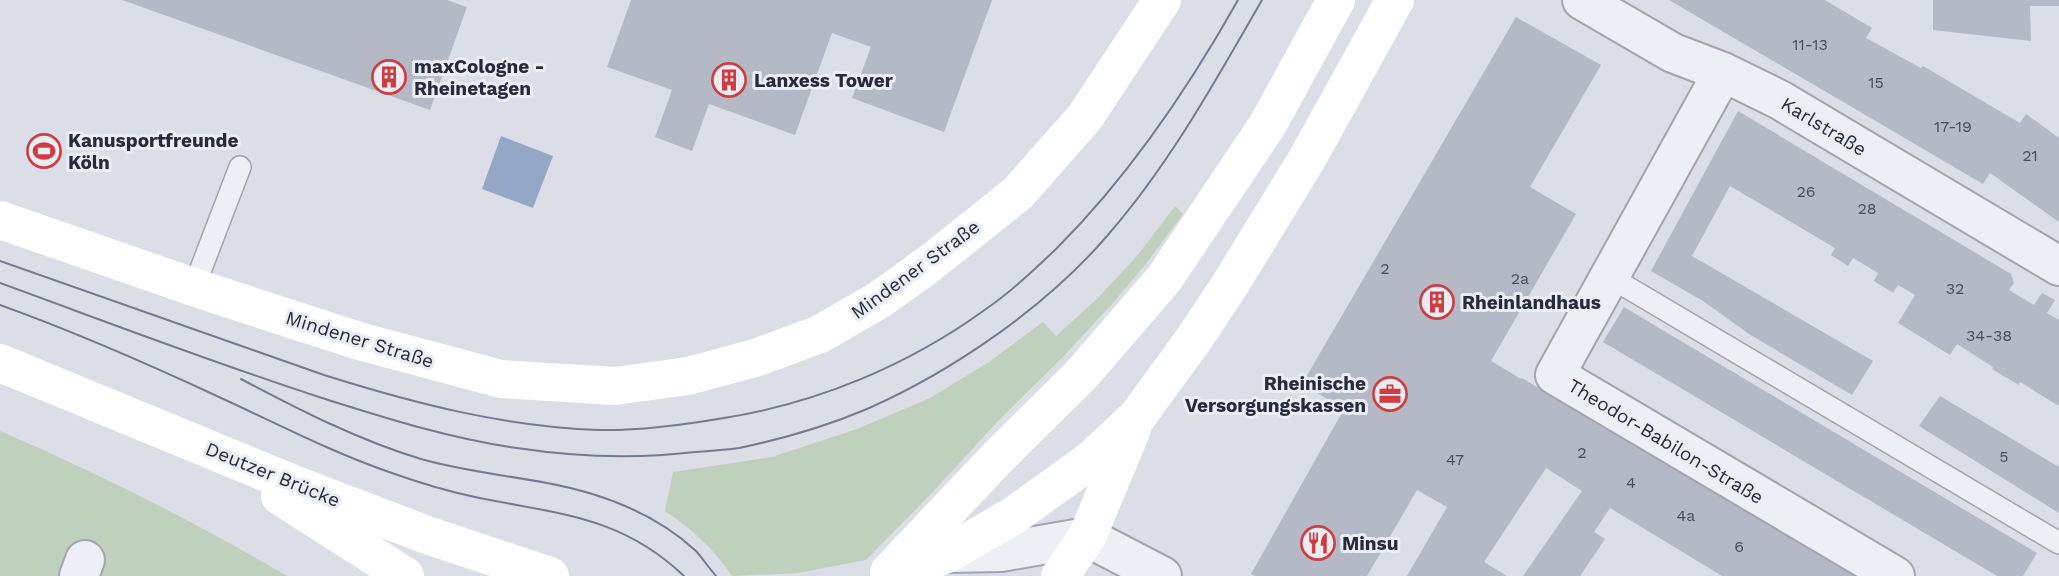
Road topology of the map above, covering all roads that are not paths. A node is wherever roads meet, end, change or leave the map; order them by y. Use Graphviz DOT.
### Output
graph roads {
  1 [pos="1162,0"];
  2 [pos="1336,0"];
  3 [pos="1395,0"];
  4 [pos="1582,0"];
  5 [pos="1723,72"];
  6 [pos="240,167"];
  7 [pos="0,220"];
  8 [pos="2059,266"];
  9 [pos="1610,277"];
  10 [pos="201,289"];
  11 [pos="0,363"];
  12 [pos="1137,417"];
  13 [pos="199,444"];
  14 [pos="1087,537"];
  15 [pos="2059,543"];
  16 [pos="949,553"];
  17 [pos="405,576"];
  18 [pos="550,576"];
  19 [pos="886,576"];
  20 [pos="891,576"];
  21 [pos="1060,576"];
  22 [pos="1162,576"];
  23 [pos="1895,576"];
  1 -- 10 [label="main road, Mindener Straße"];
  2 -- 19 [label="main road"];
  3 -- 12 [label="main road"];
  4 -- 5 [label="street, Karlstraße"];
  5 -- 8 [label="street, Karlstraße"];
  5 -- 9 [label="street, Theodor-Babilon-Straße"];
  6 -- 10 [label="lane"];
  7 -- 10 [label="main road"];
  9 -- 15 [label="lane"];
  9 -- 23 [label="street, Theodor-Babilon-Straße"];
  11 -- 13 [label="main road, Deutzer Brücke"];
  12 -- 14 [label="main road"];
  12 -- 16 [label="main road"];
  13 -- 17 [label="main road"];
  13 -- 18 [label="main road, Deutzer Brücke"];
  14 -- 16 [label="street"];
  14 -- 21 [label="main road"];
  14 -- 22 [label="street"];
  16 -- 20 [label="main road"];
}
